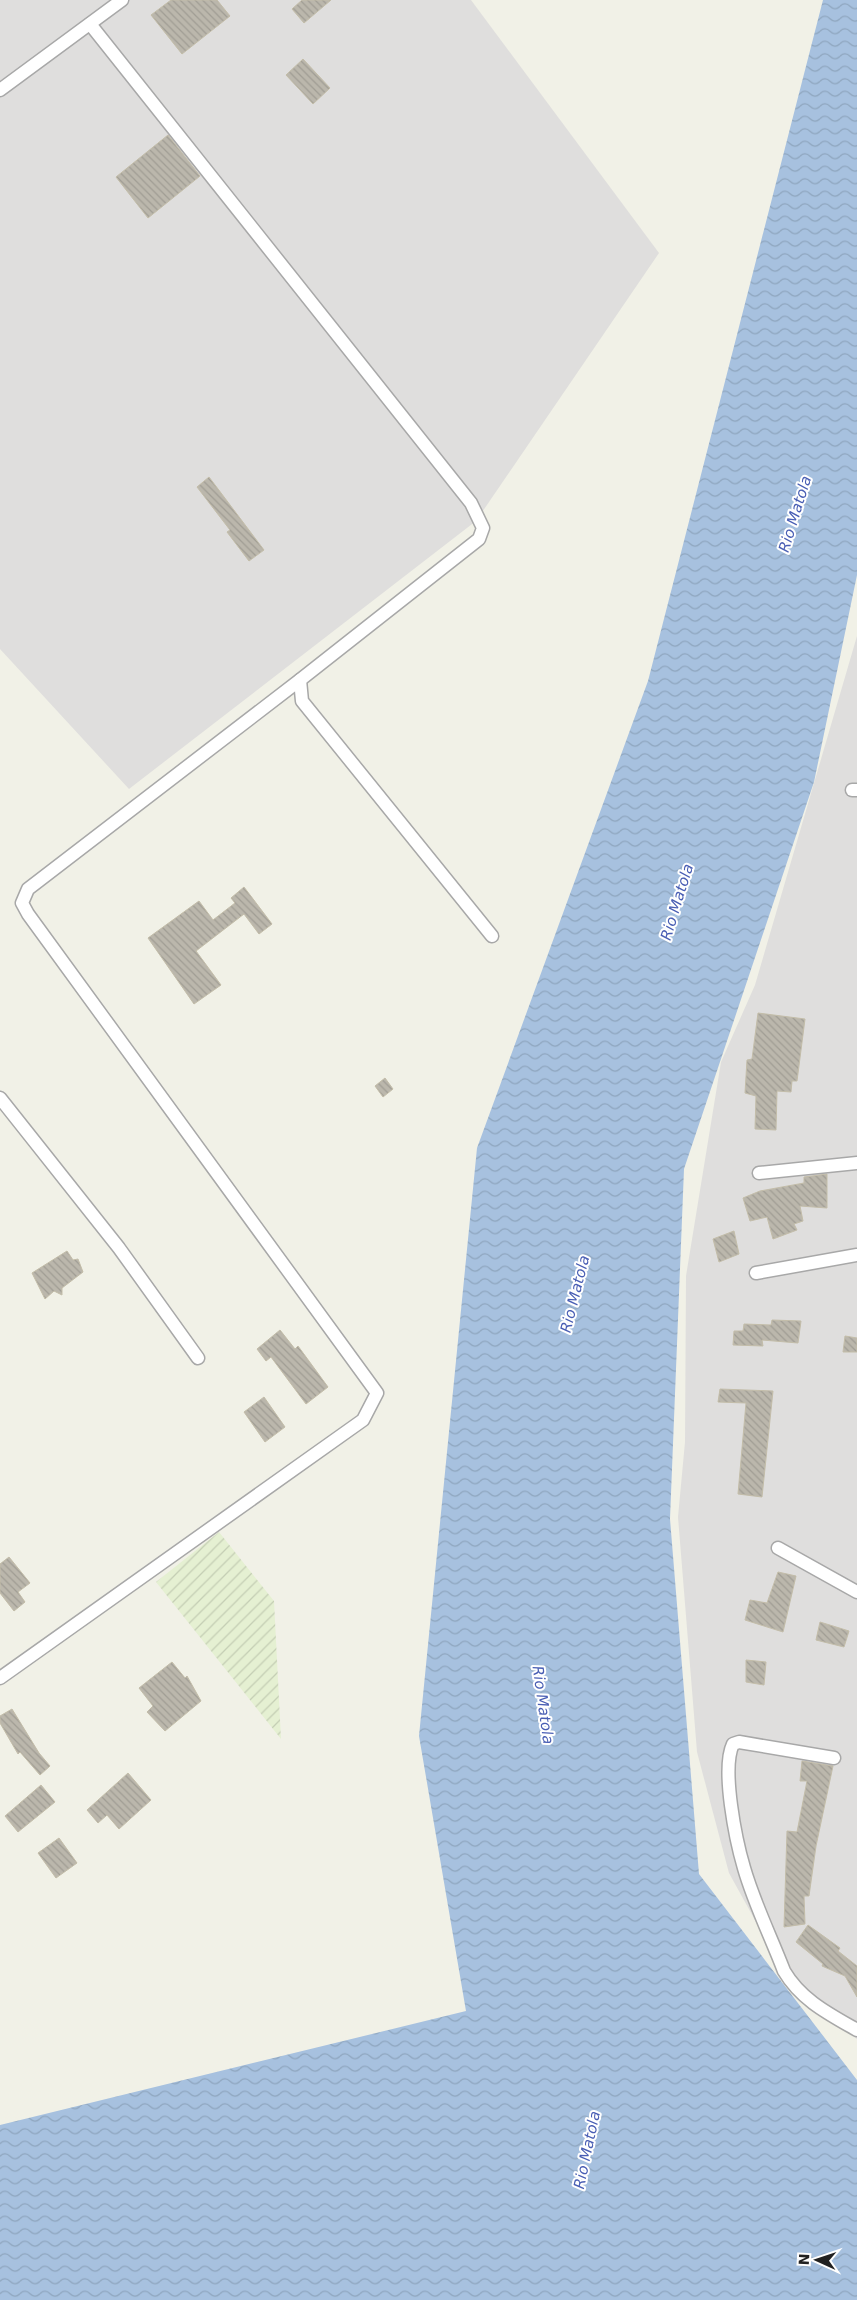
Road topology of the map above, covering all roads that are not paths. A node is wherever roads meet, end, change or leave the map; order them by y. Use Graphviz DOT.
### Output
graph roads {
  1 [pos="122,0"];
  2 [pos="90,24"];
  3 [pos="0,90"];
  4 [pos="300,680"];
  5 [pos="492,936"];
  6 [pos="0,1098"];
  7 [pos="857,1163"];
  8 [pos="759,1173"];
  9 [pos="857,1255"];
  10 [pos="756,1273"];
  11 [pos="198,1358"];
  12 [pos="778,1548"];
  13 [pos="857,1592"];
  14 [pos="0,1678"];
  15 [pos="834,1758"];
  16 [pos="857,2030"];
  1 -- 2 [label="street"];
  2 -- 3 [label="street"];
  2 -- 4 [label="street"];
  4 -- 5 [label="street"];
  4 -- 14 [label="street"];
  6 -- 11 [label="street"];
  7 -- 8 [label="street"];
  9 -- 10 [label="street"];
  12 -- 13 [label="street"];
  15 -- 16 [label="street"];
}
